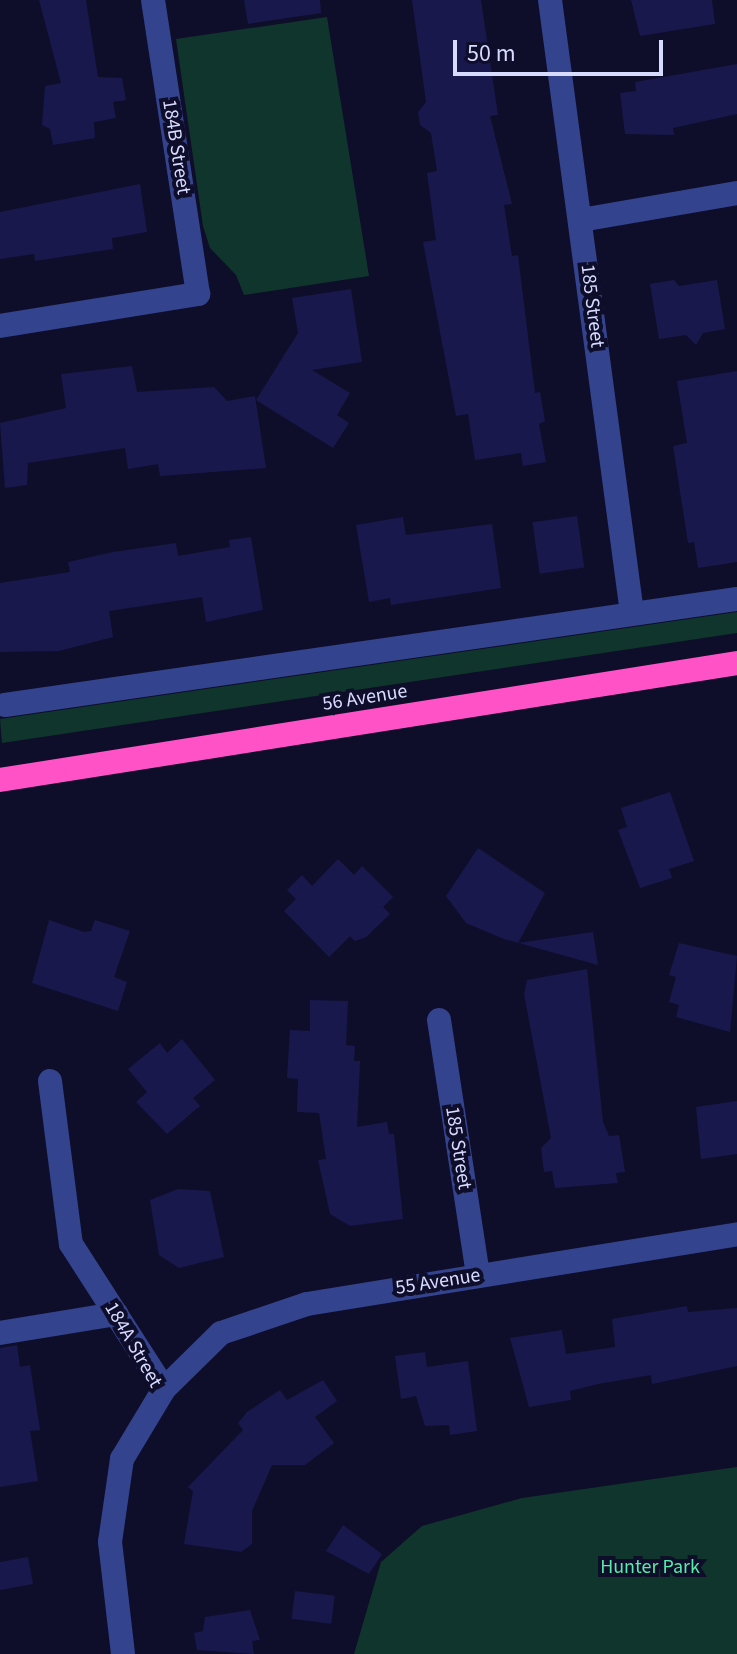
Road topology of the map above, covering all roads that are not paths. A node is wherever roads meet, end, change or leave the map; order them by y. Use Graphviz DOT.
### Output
graph roads {
  1 [pos="153,0"];
  2 [pos="550,0"];
  3 [pos="737,193"];
  4 [pos="581,220"];
  5 [pos="0,326"];
  6 [pos="737,599"];
  7 [pos="632,613"];
  8 [pos="737,663"];
  9 [pos="5,705"];
  10 [pos="0,780"];
  11 [pos="439,1020"];
  12 [pos="50,1081"];
  13 [pos="737,1234"];
  14 [pos="478,1276"];
  15 [pos="116,1314"];
  16 [pos="0,1333"];
  17 [pos="164,1389"];
  18 [pos="123,1654"];
  1 -- 5 [label="street, 184B Street"];
  2 -- 4 [label="street, 185 Street"];
  3 -- 4 [label="street"];
  4 -- 7 [label="street, 185 Street"];
  6 -- 7 [label="street, 56 Avenue"];
  7 -- 9 [label="street, 56 Avenue"];
  8 -- 10 [label="highway, 56 Avenue"];
  11 -- 14 [label="street, 185 Street"];
  12 -- 15 [label="street, 184A Street"];
  13 -- 14 [label="street, 55 Avenue"];
  14 -- 17 [label="street, 55 Avenue"];
  15 -- 16 [label="street"];
  15 -- 17 [label="street, 184A Street"];
  17 -- 18 [label="street, 184A Street"];
}
